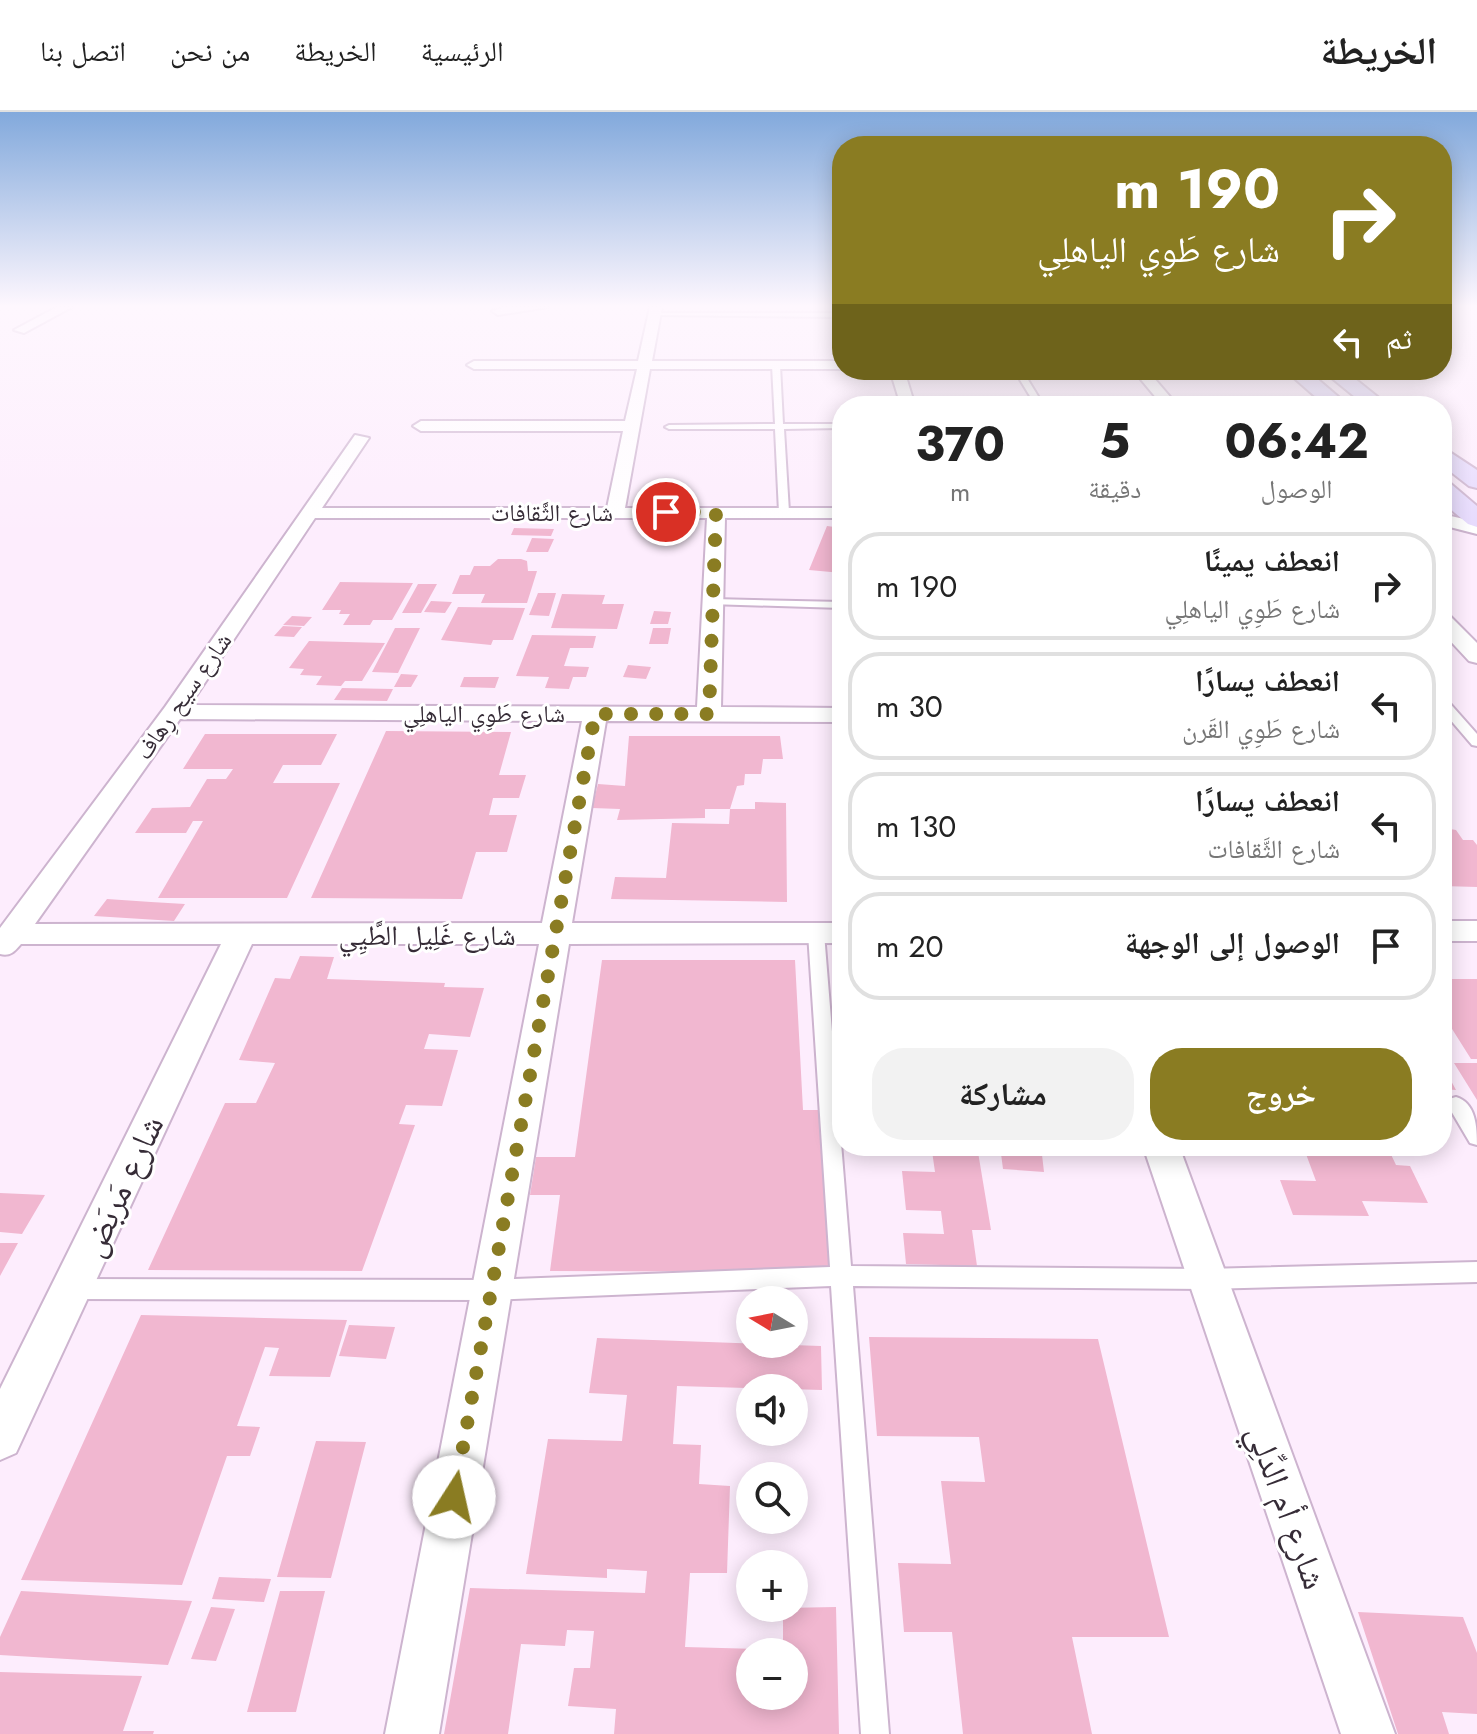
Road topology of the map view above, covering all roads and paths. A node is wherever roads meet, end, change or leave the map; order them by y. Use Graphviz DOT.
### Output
graph roads {
  1 [pos="642,383"];
  2 [pos="777,383"];
  3 [pos="1308,383"];
  4 [pos="1349,383"];
  5 [pos="1326,396"];
  6 [pos="1366,396"];
  7 [pos="421,426"];
  8 [pos="634,426"];
  9 [pos="780,426"];
  10 [pos="832,426"];
  11 [pos="669,427"];
  12 [pos="361,438"];
  13 [pos="1452,462"];
  14 [pos="1477,481"];
  15 [pos="1452,498"];
  16 [pos="615,512"];
  17 [pos="716,512"];
  18 [pos="784,512"];
  19 [pos="311,513"];
  20 [pos="832,513"];
  21 [pos="1477,519"];
  22 [pos="1452,522"];
  23 [pos="1477,528"];
  24 [pos="713,602"];
  25 [pos="832,605"];
  26 [pos="1452,630"];
  27 [pos="1477,656"];
  28 [pos="173,712"];
  29 [pos="1452,713"];
  30 [pos="595,714"];
  31 [pos="709,714"];
  32 [pos="832,715"];
  33 [pos="1477,742"];
  34 [pos="1452,931"];
  35 [pos="1477,931"];
  36 [pos="829,933"];
  37 [pos="241,935"];
  38 [pos="553,935"];
  39 [pos="6,942"];
  40 [pos="832,1019"];
  41 [pos="1456,1104"];
  42 [pos="1477,1137"];
  43 [pos="837,1156"];
  44 [pos="1164,1156"];
  45 [pos="1477,1272"];
  46 [pos="841,1276"];
  47 [pos="1206,1279"];
  48 [pos="74,1289"];
  49 [pos="490,1290"];
  50 [pos="0,1437"];
  51 [pos="412,1734"];
  52 [pos="875,1734"];
  53 [pos="1368,1734"];
  1 -- 8 [label="street"];
  2 -- 9 [label="lane"];
  3 -- 5 [label="main road"];
  4 -- 6 [label="main road"];
  7 -- 8 [label="street"];
  8 -- 16 [label="street"];
  9 -- 10 [label="lane"];
  9 -- 11 [label="lane"];
  9 -- 18 [label="lane"];
  12 -- 19 [label="street, شارع سيح رِهاف"];
  13 -- 14 [label="main road"];
  15 -- 21 [label="main road"];
  16 -- 17 [label="street, شارع الثَّقافات"];
  16 -- 19 [label="street, شارع الثَّقافات"];
  17 -- 18 [label="street, شارع الثَّقافات"];
  17 -- 24 [label="street"];
  18 -- 20 [label="street, شارع الثَّقافات"];
  19 -- 28 [label="street, شارع سيح رِهاف"];
  22 -- 23 [label="street"];
  24 -- 25 [label="lane"];
  24 -- 31 [label="street"];
  26 -- 27 [label="street"];
  28 -- 30 [label="street, شارع طَوِي الياهلِي"];
  28 -- 39 [label="street, شارع سيح رِهاف"];
  29 -- 33 [label="lane"];
  30 -- 31 [label="street, شارع طَوِي الياهلِي"];
  30 -- 38 [label="street"];
  31 -- 32 [label="street, شارع طَوِي الياهلِي"];
  34 -- 35 [label="street"];
  36 -- 38 [label="street, شارع غَلِيل الطَّيِي"];
  36 -- 40 [label="lane"];
  37 -- 38 [label="street, شارع غَلِيل الطَّيِي"];
  37 -- 39 [label="street, شارع غَلِيل الطَّيِي"];
  37 -- 48 [label="street, شارع مَربَض"];
  38 -- 49 [label="street"];
  41 -- 42 [label="lane"];
  43 -- 46 [label="lane"];
  44 -- 47 [label="street, شارع أم الدِّلِي"];
  45 -- 47 [label="lane"];
  46 -- 47 [label="lane"];
  46 -- 49 [label="lane"];
  46 -- 52 [label="lane"];
  47 -- 53 [label="street, شارع أم الدِّلِي"];
  48 -- 49 [label="lane"];
  48 -- 50 [label="street, شارع مَربَض"];
  49 -- 51 [label="street"];
}
